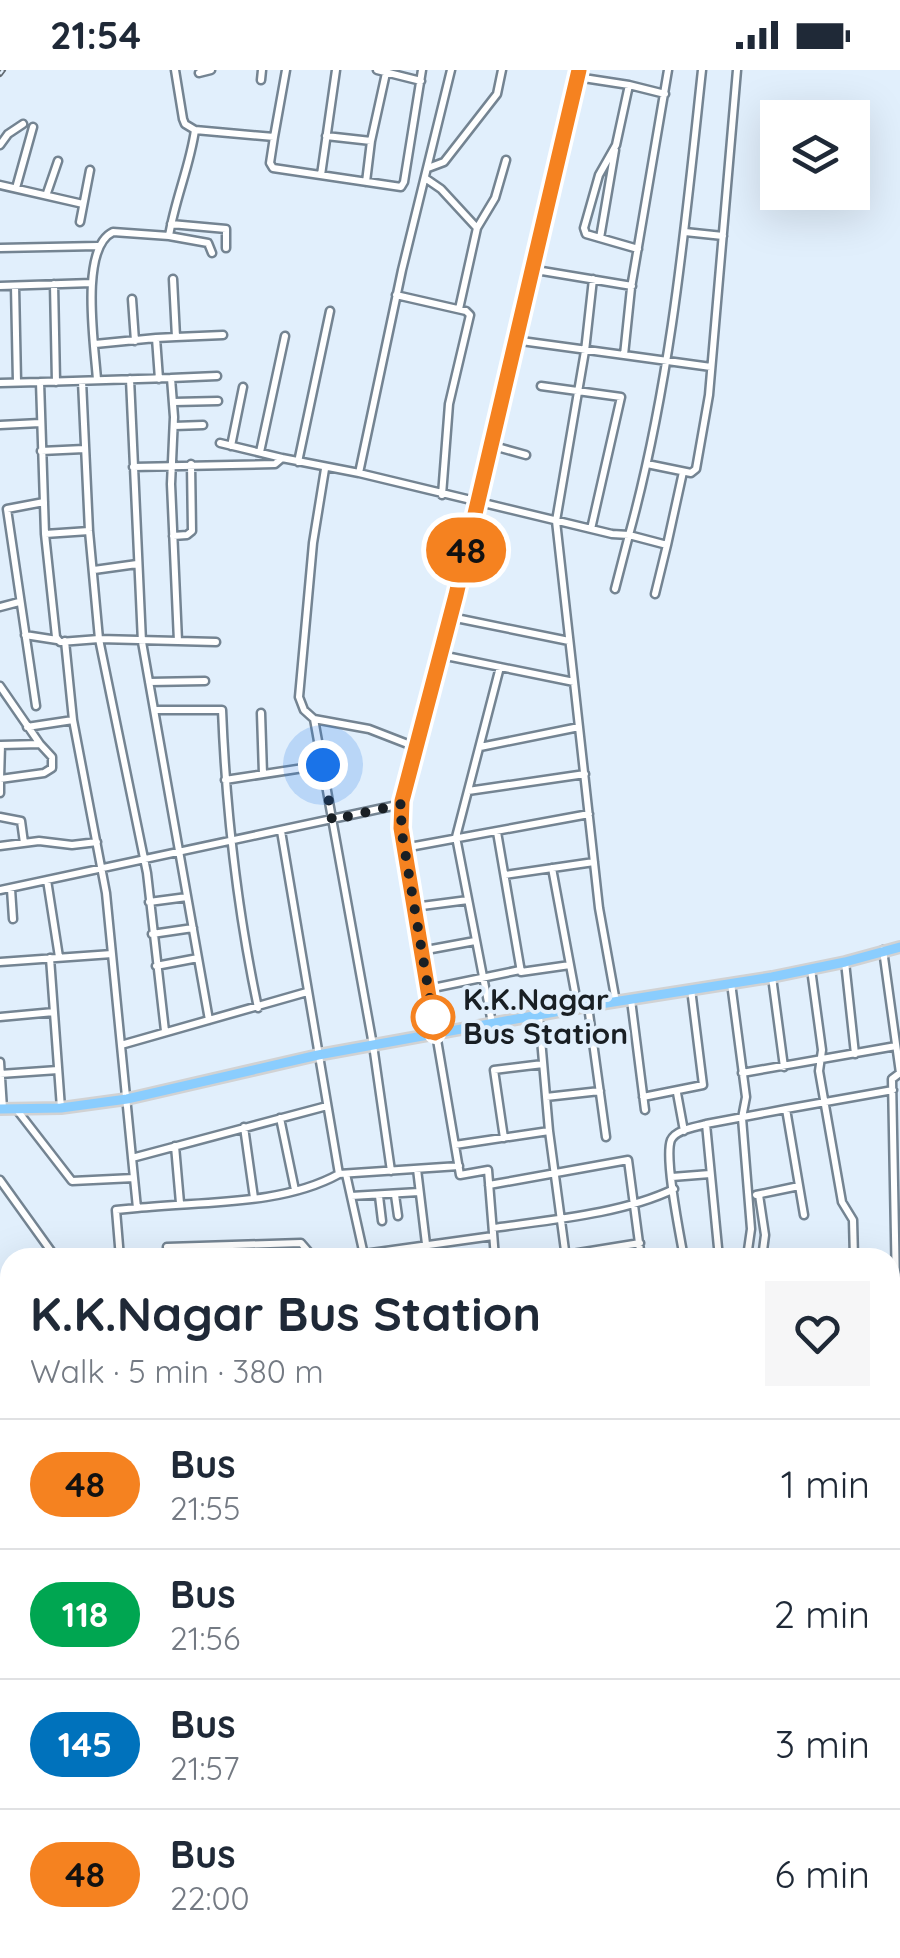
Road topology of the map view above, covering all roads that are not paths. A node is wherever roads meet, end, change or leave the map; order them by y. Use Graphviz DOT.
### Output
graph roads {
  1 [pos="175,70"];
  2 [pos="211,70"];
  3 [pos="262,70"];
  4 [pos="286,70"];
  5 [pos="336,70"];
  6 [pos="422,70"];
  7 [pos="451,70"];
  8 [pos="502,70"];
  9 [pos="668,70"];
  10 [pos="702,70"];
  11 [pos="737,70"];
  12 [pos="381,71"];
  13 [pos="199,73"];
  14 [pos="578,73"];
  15 [pos="261,80"];
  16 [pos="421,81"];
  17 [pos="630,85"];
  18 [pos="665,94"];
  19 [pos="23,124"];
  20 [pos="33,127"];
  21 [pos="194,130"];
  22 [pos="326,136"];
  23 [pos="274,137"];
  24 [pos="372,142"];
  25 [pos="0,145"];
  26 [pos="614,150"];
  27 [pos="506,160"];
  28 [pos="58,161"];
  29 [pos="428,168"];
  30 [pos="90,170"];
  31 [pos="322,175"];
  32 [pos="426,178"];
  33 [pos="366,182"];
  34 [pos="0,186"];
  35 [pos="16,188"];
  36 [pos="46,193"];
  37 [pos="84,204"];
  38 [pos="80,222"];
  39 [pos="170,224"];
  40 [pos="477,228"];
  41 [pos="685,232"];
  42 [pos="168,236"];
  43 [pos="723,236"];
  44 [pos="600,238"];
  45 [pos="98,246"];
  46 [pos="0,248"];
  47 [pos="226,248"];
  48 [pos="638,249"];
  49 [pos="212,253"];
  50 [pos="530,269"];
  51 [pos="593,279"];
  52 [pos="173,280"];
  53 [pos="92,283"];
  54 [pos="54,284"];
  55 [pos="0,286"];
  56 [pos="16,286"];
  57 [pos="632,286"];
  58 [pos="396,295"];
  59 [pos="132,299"];
  60 [pos="459,309"];
  61 [pos="330,311"];
  62 [pos="223,335"];
  63 [pos="285,336"];
  64 [pos="176,337"];
  65 [pos="156,338"];
  66 [pos="514,340"];
  67 [pos="135,341"];
  68 [pos="95,344"];
  69 [pos="585,351"];
  70 [pos="624,355"];
  71 [pos="667,361"];
  72 [pos="712,367"];
  73 [pos="217,376"];
  74 [pos="171,378"];
  75 [pos="130,379"];
  76 [pos="158,379"];
  77 [pos="96,380"];
  78 [pos="82,381"];
  79 [pos="17,382"];
  80 [pos="40,382"];
  81 [pos="56,382"];
  82 [pos="0,383"];
  83 [pos="242,386"];
  84 [pos="541,386"];
  85 [pos="579,390"];
  86 [pos="218,401"];
  87 [pos="174,402"];
  88 [pos="40,423"];
  89 [pos="0,424"];
  90 [pos="202,425"];
  91 [pos="174,426"];
  92 [pos="220,443"];
  93 [pos="490,445"];
  94 [pos="231,446"];
  95 [pos="84,449"];
  96 [pos="41,451"];
  97 [pos="260,452"];
  98 [pos="526,455"];
  99 [pos="282,458"];
  100 [pos="298,462"];
  101 [pos="173,464"];
  102 [pos="192,464"];
  103 [pos="647,464"];
  104 [pos="133,467"];
  105 [pos="326,468"];
  106 [pos="683,472"];
  107 [pos="359,473"];
  108 [pos="442,494"];
  109 [pos="44,502"];
  110 [pos="476,503"];
  111 [pos="556,521"];
  112 [pos="591,529"];
  113 [pos="89,532"];
  114 [pos="45,534"];
  115 [pos="629,535"];
  116 [pos="173,536"];
  117 [pos="11,543"];
  118 [pos="667,545"];
  119 [pos="0,546"];
  120 [pos="137,564"];
  121 [pos="94,570"];
  122 [pos="615,589"];
  123 [pos="655,594"];
  124 [pos="18,602"];
  125 [pos="0,607"];
  126 [pos="451,617"];
  127 [pos="25,635"];
  128 [pos="99,639"];
  129 [pos="569,640"];
  130 [pos="61,641"];
  131 [pos="178,641"];
  132 [pos="142,642"];
  133 [pos="216,642"];
  134 [pos="442,656"];
  135 [pos="500,667"];
  136 [pos="205,681"];
  137 [pos="149,682"];
  138 [pos="574,682"];
  139 [pos="0,686"];
  140 [pos="36,706"];
  141 [pos="155,710"];
  142 [pos="261,713"];
  143 [pos="314,719"];
  144 [pos="73,720"];
  145 [pos="27,728"];
  146 [pos="579,728"];
  147 [pos="40,744"];
  148 [pos="1,745"];
  149 [pos="480,747"];
  150 [pos="418,748"];
  151 [pos="323,765"];
  152 [pos="263,774"];
  153 [pos="585,774"];
  154 [pos="0,779"];
  155 [pos="225,780"];
  156 [pos="468,791"];
  157 [pos="0,793"];
  158 [pos="402,804"];
  159 [pos="589,814"];
  160 [pos="0,818"];
  161 [pos="332,820"];
  162 [pos="281,831"];
  163 [pos="497,832"];
  164 [pos="456,837"];
  165 [pos="97,842"];
  166 [pos="230,842"];
  167 [pos="24,843"];
  168 [pos="0,846"];
  169 [pos="404,848"];
  170 [pos="179,852"];
  171 [pos="144,860"];
  172 [pos="594,862"];
  173 [pos="102,868"];
  174 [pos="552,868"];
  175 [pos="504,876"];
  176 [pos="46,880"];
  177 [pos="11,889"];
  178 [pos="0,890"];
  179 [pos="188,897"];
  180 [pos="468,900"];
  181 [pos="150,902"];
  182 [pos="414,907"];
  183 [pos="13,918"];
  184 [pos="193,928"];
  185 [pos="152,934"];
  186 [pos="476,941"];
  187 [pos="900,947"];
  188 [pos="884,950"];
  189 [pos="421,951"];
  190 [pos="112,954"];
  191 [pos="54,958"];
  192 [pos="198,958"];
  193 [pos="0,962"];
  194 [pos="845,962"];
  195 [pos="570,964"];
  196 [pos="156,966"];
  197 [pos="812,969"];
  198 [pos="520,970"];
  199 [pos="772,976"];
  200 [pos="483,980"];
  201 [pos="731,983"];
  202 [pos="428,989"];
  203 [pos="691,989"];
  204 [pos="307,992"];
  205 [pos="631,1000"];
  206 [pos="616,1002"];
  207 [pos="583,1007"];
  208 [pos="258,1008"];
  209 [pos="54,1012"];
  210 [pos="538,1014"];
  211 [pos="0,1016"];
  212 [pos="209,1020"];
  213 [pos="492,1022"];
  214 [pos="165,1031"];
  215 [pos="435,1033"];
  216 [pos="121,1045"];
  217 [pos="373,1045"];
  218 [pos="896,1046"];
  219 [pos="855,1054"];
  220 [pos="318,1055"];
  221 [pos="820,1061"];
  222 [pos="0,1062"];
  223 [pos="542,1065"];
  224 [pos="784,1066"];
  225 [pos="58,1070"];
  226 [pos="0,1074"];
  227 [pos="742,1074"];
  228 [pos="893,1090"];
  229 [pos="600,1091"];
  230 [pos="677,1093"];
  231 [pos="643,1097"];
  232 [pos="546,1098"];
  233 [pos="127,1099"];
  234 [pos="825,1102"];
  235 [pos="328,1106"];
  236 [pos="61,1108"];
  237 [pos="2,1109"];
  238 [pos="16,1109"];
  239 [pos="786,1109"];
  240 [pos="645,1110"];
  241 [pos="280,1118"];
  242 [pos="742,1118"];
  243 [pos="706,1124"];
  244 [pos="244,1128"];
  245 [pos="549,1131"];
  246 [pos="684,1131"];
  247 [pos="606,1137"];
  248 [pos="504,1138"];
  249 [pos="455,1145"];
  250 [pos="175,1146"];
  251 [pos="132,1158"];
  252 [pos="417,1169"];
  253 [pos="460,1170"];
  254 [pos="391,1172"];
  255 [pos="342,1174"];
  256 [pos="710,1174"];
  257 [pos="556,1175"];
  258 [pos="134,1178"];
  259 [pos="672,1178"];
  260 [pos="0,1180"];
  261 [pos="489,1185"];
  262 [pos="799,1186"];
  263 [pos="674,1189"];
  264 [pos="295,1190"];
  265 [pos="420,1192"];
  266 [pos="759,1194"];
  267 [pos="395,1195"];
  268 [pos="351,1196"];
  269 [pos="379,1196"];
  270 [pos="658,1197"];
  271 [pos="750,1197"];
  272 [pos="254,1198"];
  273 [pos="635,1202"];
  274 [pos="180,1203"];
  275 [pos="676,1206"];
  276 [pos="136,1208"];
  277 [pos="804,1215"];
  278 [pos="398,1216"];
  279 [pos="560,1218"];
  280 [pos="382,1221"];
  281 [pos="493,1232"];
  282 [pos="640,1243"];
  283 [pos="426,1244"];
  284 [pos="49,1248"];
  285 [pos="119,1248"];
  286 [pos="166,1248"];
  287 [pos="305,1248"];
  288 [pos="362,1248"];
  289 [pos="405,1248"];
  290 [pos="494,1248"];
  291 [pos="565,1248"];
  292 [pos="612,1248"];
  293 [pos="640,1248"];
  294 [pos="682,1248"];
  295 [pos="718,1248"];
  296 [pos="748,1248"];
  297 [pos="761,1248"];
  298 [pos="854,1248"];
  299 [pos="896,1248"];
  1 -- 21 [label="street"];
  2 -- 13 [label="street"];
  3 -- 15 [label="street"];
  4 -- 23 [label="street"];
  5 -- 22 [label="street"];
  6 -- 16 [label="street"];
  7 -- 29 [label="street"];
  8 -- 29 [label="street"];
  9 -- 18 [label="street"];
  10 -- 41 [label="street"];
  11 -- 43 [label="street"];
  12 -- 16 [label="street"];
  12 -- 24 [label="street"];
  14 -- 17 [label="street"];
  14 -- 50 [label="street"];
  16 -- 33 [label="street"];
  17 -- 18 [label="street"];
  17 -- 26 [label="street"];
  18 -- 48 [label="street"];
  19 -- 25 [label="street"];
  20 -- 35 [label="street"];
  21 -- 23 [label="street"];
  21 -- 39 [label="street"];
  22 -- 24 [label="street"];
  22 -- 31 [label="street"];
  23 -- 31 [label="street"];
  24 -- 33 [label="street"];
  26 -- 44 [label="street"];
  26 -- 44 [label="street"];
  27 -- 40 [label="street"];
  28 -- 36 [label="street"];
  29 -- 32 [label="street"];
  30 -- 37 [label="street"];
  31 -- 33 [label="street"];
  32 -- 40 [label="street"];
  32 -- 58 [label="street"];
  34 -- 35 [label="street"];
  35 -- 36 [label="street"];
  36 -- 37 [label="street"];
  37 -- 38 [label="street"];
  39 -- 42 [label="street"];
  39 -- 47 [label="street"];
  40 -- 60 [label="street"];
  41 -- 43 [label="street"];
  41 -- 71 [label="street"];
  42 -- 45 [label="street"];
  42 -- 49 [label="street"];
  43 -- 72 [label="street"];
  44 -- 48 [label="street"];
  45 -- 46 [label="street"];
  45 -- 53 [label="street"];
  48 -- 57 [label="street"];
  50 -- 51 [label="street"];
  50 -- 66 [label="street"];
  51 -- 57 [label="street"];
  51 -- 69 [label="street"];
  52 -- 64 [label="street"];
  53 -- 54 [label="street"];
  53 -- 68 [label="street"];
  54 -- 56 [label="street"];
  54 -- 81 [label="street"];
  55 -- 56 [label="street"];
  56 -- 79 [label="street"];
  57 -- 70 [label="street"];
  58 -- 60 [label="street"];
  58 -- 107 [label="street"];
  59 -- 67 [label="street"];
  60 -- 108 [label="street"];
  61 -- 100 [label="street"];
  62 -- 64 [label="street"];
  63 -- 97 [label="street"];
  64 -- 65 [label="street"];
  65 -- 67 [label="street"];
  65 -- 76 [label="street"];
  66 -- 69 [label="street"];
  66 -- 93 [label="street"];
  67 -- 68 [label="street"];
  68 -- 77 [label="street"];
  69 -- 70 [label="street"];
  69 -- 85 [label="street"];
  70 -- 71 [label="street"];
  71 -- 72 [label="street"];
  71 -- 103 [label="street"];
  72 -- 106 [label="street"];
  73 -- 74 [label="street"];
  74 -- 76 [label="street"];
  74 -- 87 [label="street"];
  75 -- 76 [label="street"];
  75 -- 77 [label="street"];
  75 -- 104 [label="street"];
  77 -- 78 [label="street"];
  78 -- 81 [label="street"];
  78 -- 95 [label="street"];
  79 -- 80 [label="street"];
  79 -- 82 [label="street"];
  80 -- 81 [label="street"];
  80 -- 88 [label="street"];
  83 -- 94 [label="street"];
  84 -- 85 [label="street"];
  85 -- 111 [label="street"];
  85 -- 112 [label="street"];
  86 -- 87 [label="street"];
  87 -- 91 [label="street"];
  88 -- 89 [label="street"];
  88 -- 96 [label="street"];
  90 -- 91 [label="street"];
  91 -- 101 [label="street"];
  92 -- 94 [label="street"];
  93 -- 98 [label="street"];
  93 -- 110 [label="street"];
  94 -- 97 [label="street"];
  95 -- 96 [label="street"];
  95 -- 113 [label="street"];
  96 -- 109 [label="street"];
  97 -- 99 [label="street"];
  99 -- 100 [label="street"];
  99 -- 102 [label="street"];
  100 -- 105 [label="street"];
  101 -- 102 [label="street"];
  101 -- 104 [label="street"];
  101 -- 116 [label="street"];
  102 -- 116 [label="street"];
  103 -- 106 [label="street"];
  103 -- 115 [label="street"];
  104 -- 120 [label="street"];
  105 -- 107 [label="street"];
  105 -- 143 [label="street"];
  106 -- 118 [label="street"];
  107 -- 108 [label="street"];
  108 -- 110 [label="street"];
  109 -- 114 [label="street"];
  109 -- 117 [label="street"];
  110 -- 111 [label="street"];
  110 -- 126 [label="street"];
  111 -- 112 [label="street"];
  111 -- 129 [label="street"];
  112 -- 115 [label="street"];
  113 -- 114 [label="street"];
  113 -- 121 [label="street"];
  114 -- 130 [label="street"];
  115 -- 118 [label="street"];
  115 -- 122 [label="street"];
  116 -- 131 [label="street"];
  117 -- 119 [label="street"];
  117 -- 124 [label="street"];
  118 -- 123 [label="street"];
  120 -- 121 [label="street"];
  120 -- 132 [label="street"];
  121 -- 128 [label="street"];
  124 -- 125 [label="street"];
  124 -- 127 [label="street"];
  126 -- 129 [label="street"];
  126 -- 134 [label="street"];
  127 -- 130 [label="street"];
  127 -- 140 [label="street"];
  128 -- 130 [label="street"];
  128 -- 132 [label="street"];
  128 -- 171 [label="street"];
  129 -- 138 [label="street"];
  130 -- 144 [label="street"];
  131 -- 132 [label="street"];
  131 -- 133 [label="street"];
  132 -- 137 [label="street"];
  134 -- 135 [label="street"];
  134 -- 150 [label="street"];
  135 -- 138 [label="street"];
  135 -- 149 [label="street"];
  136 -- 137 [label="street"];
  137 -- 141 [label="street"];
  138 -- 146 [label="street"];
  139 -- 145 [label="street"];
  141 -- 155 [label="street"];
  141 -- 170 [label="street"];
  142 -- 152 [label="street"];
  143 -- 150 [label="street"];
  143 -- 151 [label="street"];
  144 -- 145 [label="street"];
  144 -- 165 [label="street"];
  145 -- 147 [label="street"];
  146 -- 149 [label="street"];
  146 -- 153 [label="street"];
  147 -- 148 [label="street"];
  147 -- 154 [label="street"];
  148 -- 154 [label="street"];
  149 -- 156 [label="street"];
  150 -- 158 [label="street"];
  151 -- 152 [label="street"];
  151 -- 161 [label="street"];
  152 -- 155 [label="street"];
  153 -- 156 [label="street"];
  153 -- 159 [label="street"];
  154 -- 157 [label="street"];
  155 -- 166 [label="street"];
  156 -- 164 [label="street"];
  158 -- 161 [label="street"];
  158 -- 169 [label="street"];
  159 -- 163 [label="street"];
  159 -- 172 [label="street"];
  160 -- 167 [label="street"];
  161 -- 162 [label="street"];
  161 -- 217 [label="street"];
  162 -- 166 [label="street"];
  162 -- 204 [label="street"];
  163 -- 164 [label="street"];
  163 -- 175 [label="street"];
  164 -- 169 [label="street"];
  164 -- 180 [label="street"];
  165 -- 167 [label="street"];
  165 -- 173 [label="street"];
  166 -- 170 [label="street"];
  166 -- 208 [label="street"];
  167 -- 168 [label="street"];
  169 -- 182 [label="street"];
  170 -- 171 [label="street"];
  170 -- 179 [label="street"];
  171 -- 173 [label="street"];
  171 -- 181 [label="street"];
  172 -- 174 [label="street"];
  172 -- 206 [label="street"];
  173 -- 176 [label="street"];
  173 -- 190 [label="street"];
  174 -- 175 [label="street"];
  174 -- 195 [label="street"];
  175 -- 198 [label="street"];
  176 -- 177 [label="street"];
  176 -- 191 [label="street"];
  177 -- 178 [label="street"];
  177 -- 183 [label="street"];
  179 -- 181 [label="street"];
  179 -- 184 [label="street"];
  180 -- 182 [label="street"];
  180 -- 186 [label="street"];
  181 -- 185 [label="street"];
  182 -- 189 [label="street"];
  184 -- 185 [label="street"];
  184 -- 192 [label="street"];
  185 -- 196 [label="street"];
  186 -- 189 [label="street"];
  186 -- 200 [label="street"];
  187 -- 188 [label="main road"];
  188 -- 194 [label="main road"];
  188 -- 218 [label="street"];
  189 -- 202 [label="street"];
  190 -- 191 [label="street"];
  190 -- 216 [label="street"];
  191 -- 193 [label="street"];
  191 -- 209 [label="street"];
  192 -- 196 [label="street"];
  192 -- 212 [label="street"];
  194 -- 197 [label="main road"];
  194 -- 219 [label="street"];
  195 -- 198 [label="street"];
  195 -- 207 [label="street"];
  196 -- 214 [label="street"];
  197 -- 199 [label="main road"];
  197 -- 221 [label="street"];
  198 -- 200 [label="street"];
  199 -- 201 [label="main road"];
  199 -- 224 [label="street"];
  200 -- 202 [label="street"];
  200 -- 213 [label="street"];
  201 -- 203 [label="main road"];
  201 -- 227 [label="street"];
  202 -- 215 [label="street"];
  203 -- 205 [label="main road"];
  203 -- 230 [label="street"];
  204 -- 208 [label="street"];
  204 -- 220 [label="street"];
  205 -- 206 [label="main road"];
  205 -- 231 [label="street"];
  206 -- 207 [label="main road"];
  207 -- 210 [label="main road"];
  207 -- 229 [label="street"];
  208 -- 212 [label="street"];
  209 -- 211 [label="street"];
  209 -- 225 [label="street"];
  210 -- 213 [label="main road"];
  210 -- 223 [label="street"];
  212 -- 214 [label="street"];
  213 -- 215 [label="main road"];
  214 -- 216 [label="street"];
  215 -- 217 [label="main road"];
  215 -- 249 [label="street"];
  216 -- 233 [label="street"];
  217 -- 220 [label="main road"];
  217 -- 254 [label="street"];
  218 -- 219 [label="street"];
  218 -- 228 [label="street"];
  219 -- 221 [label="street"];
  220 -- 233 [label="main road"];
  220 -- 235 [label="street"];
  221 -- 224 [label="street"];
  221 -- 234 [label="street"];
  222 -- 226 [label="street"];
  223 -- 232 [label="street"];
  223 -- 248 [label="street"];
  224 -- 227 [label="street"];
  225 -- 226 [label="street"];
  225 -- 236 [label="street"];
  226 -- 237 [label="street"];
  227 -- 242 [label="street"];
  228 -- 234 [label="street"];
  228 -- 299 [label="street"];
  229 -- 232 [label="street"];
  229 -- 247 [label="street"];
  230 -- 231 [label="street"];
  230 -- 246 [label="street"];
  231 -- 240 [label="street"];
  232 -- 245 [label="street"];
  233 -- 236 [label="main road"];
  233 -- 251 [label="street"];
  234 -- 239 [label="street"];
  234 -- 298 [label="street"];
  235 -- 241 [label="street"];
  235 -- 255 [label="street"];
  236 -- 238 [label="main road"];
  237 -- 238 [label="main road"];
  238 -- 258 [label="street"];
  239 -- 242 [label="street"];
  239 -- 262 [label="street"];
  241 -- 244 [label="street"];
  241 -- 264 [label="street"];
  242 -- 243 [label="street"];
  242 -- 271 [label="street"];
  243 -- 246 [label="street"];
  243 -- 256 [label="street"];
  244 -- 250 [label="street"];
  244 -- 272 [label="street"];
  245 -- 248 [label="street"];
  245 -- 257 [label="street"];
  246 -- 259 [label="street"];
  248 -- 249 [label="street"];
  249 -- 253 [label="street"];
  250 -- 251 [label="street"];
  250 -- 274 [label="street"];
  251 -- 258 [label="street"];
  252 -- 253 [label="street"];
  252 -- 254 [label="street"];
  252 -- 265 [label="street"];
  253 -- 261 [label="street"];
  254 -- 255 [label="street"];
  255 -- 264 [label="street"];
  255 -- 268 [label="street"];
  256 -- 259 [label="street"];
  256 -- 295 [label="street"];
  257 -- 261 [label="street"];
  257 -- 273 [label="street"];
  257 -- 279 [label="street"];
  258 -- 276 [label="street"];
  259 -- 263 [label="street"];
  260 -- 284 [label="street"];
  261 -- 281 [label="street"];
  262 -- 266 [label="street"];
  262 -- 277 [label="street"];
  263 -- 270 [label="street"];
  263 -- 275 [label="street"];
  264 -- 272 [label="street"];
  265 -- 267 [label="street"];
  265 -- 283 [label="street"];
  266 -- 271 [label="street"];
  266 -- 297 [label="street"];
  267 -- 269 [label="street"];
  267 -- 278 [label="street"];
  268 -- 269 [label="street"];
  268 -- 288 [label="street"];
  269 -- 280 [label="street"];
  270 -- 273 [label="street"];
  270 -- 275 [label="street"];
  271 -- 296 [label="street"];
  272 -- 274 [label="street"];
  273 -- 279 [label="street"];
  273 -- 282 [label="street"];
  274 -- 276 [label="street"];
  275 -- 294 [label="street"];
  276 -- 285 [label="street"];
  279 -- 281 [label="street"];
  279 -- 291 [label="street"];
  281 -- 283 [label="street"];
  281 -- 290 [label="street"];
  282 -- 292 [label="street"];
  282 -- 293 [label="street"];
  283 -- 289 [label="street"];
  286 -- 287 [label="street"];
}
